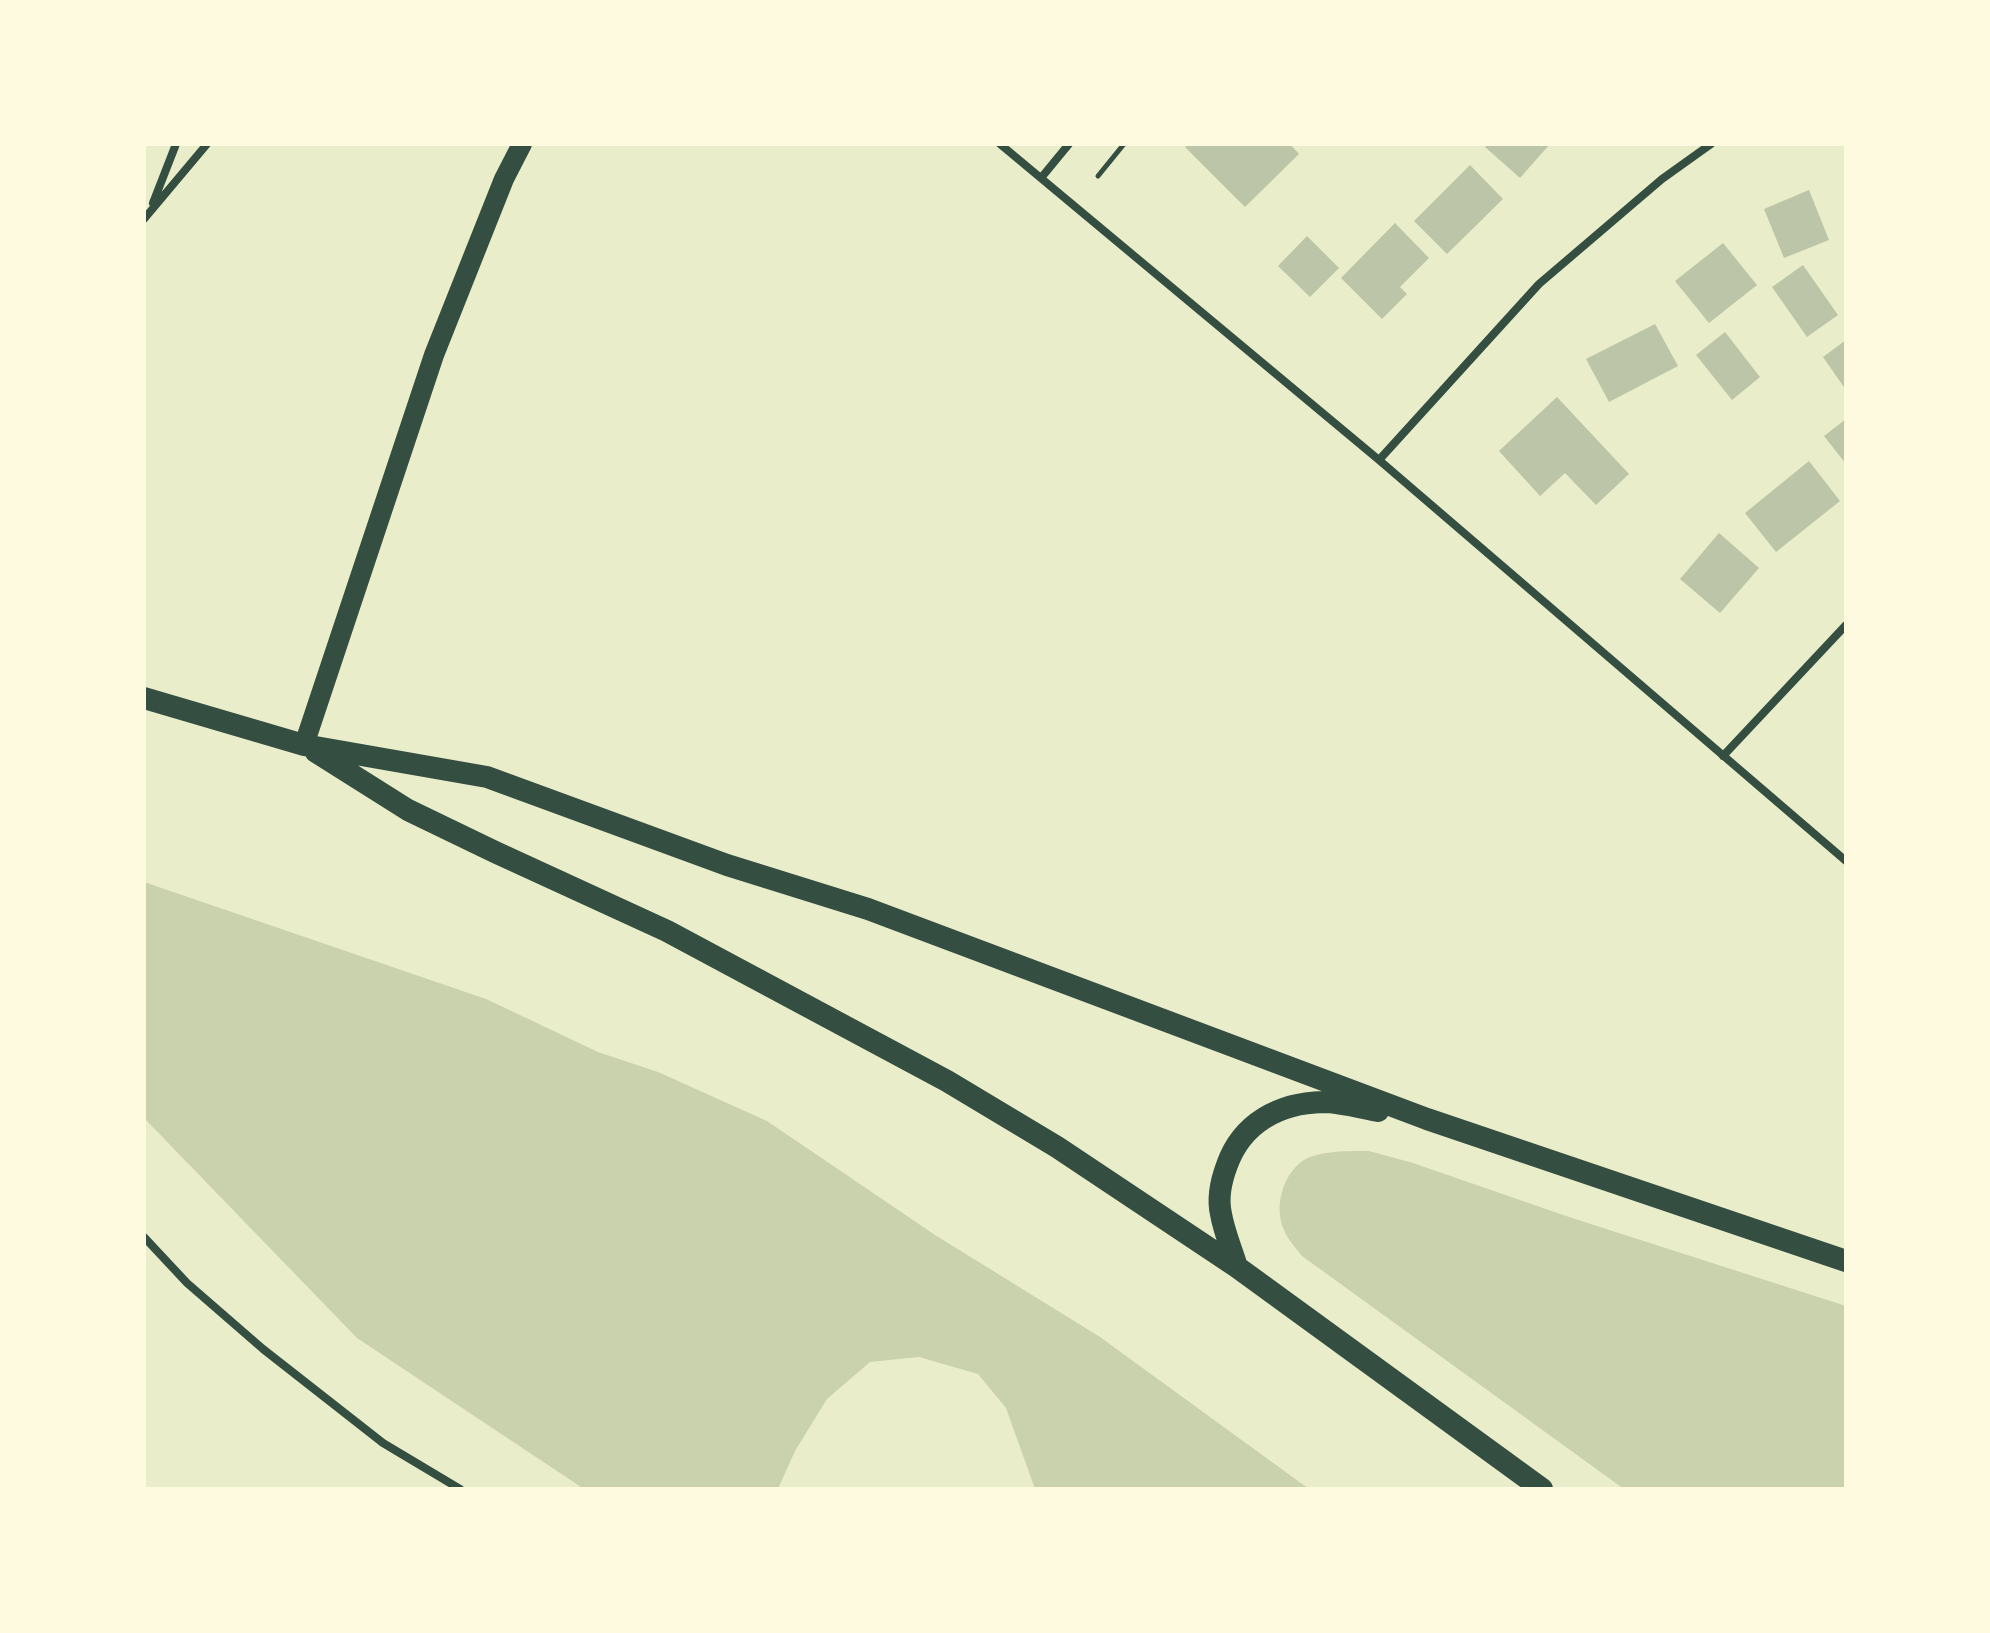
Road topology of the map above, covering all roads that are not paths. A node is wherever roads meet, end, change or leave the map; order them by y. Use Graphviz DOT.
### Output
graph roads {
  1 [pos="176,144"];
  2 [pos="207,144"];
  3 [pos="522,144"];
  4 [pos="1000,144"];
  5 [pos="1069,144"];
  6 [pos="1711,144"];
  7 [pos="1041,178"];
  8 [pos="147,215"];
  9 [pos="1379,460"];
  10 [pos="1846,625"];
  11 [pos="144,698"];
  12 [pos="304,745"];
  13 [pos="1723,756"];
  14 [pos="1846,861"];
  15 [pos="1427,1119"];
  16 [pos="144,1237"];
  17 [pos="1846,1261"];
  18 [pos="1237,1267"];
  19 [pos="460,1489"];
  20 [pos="1542,1489"];
  1 -- 8 [label="street"];
  2 -- 8 [label="street"];
  3 -- 12 [label="main road"];
  4 -- 7 [label="street"];
  5 -- 7 [label="street"];
  6 -- 9 [label="street"];
  7 -- 9 [label="street"];
  9 -- 13 [label="street"];
  10 -- 13 [label="street"];
  11 -- 12 [label="highway"];
  12 -- 15 [label="highway"];
  12 -- 18 [label="highway"];
  13 -- 14 [label="street"];
  15 -- 17 [label="highway"];
  15 -- 18 [label="highway"];
  16 -- 19 [label="street"];
  18 -- 20 [label="highway"];
}
